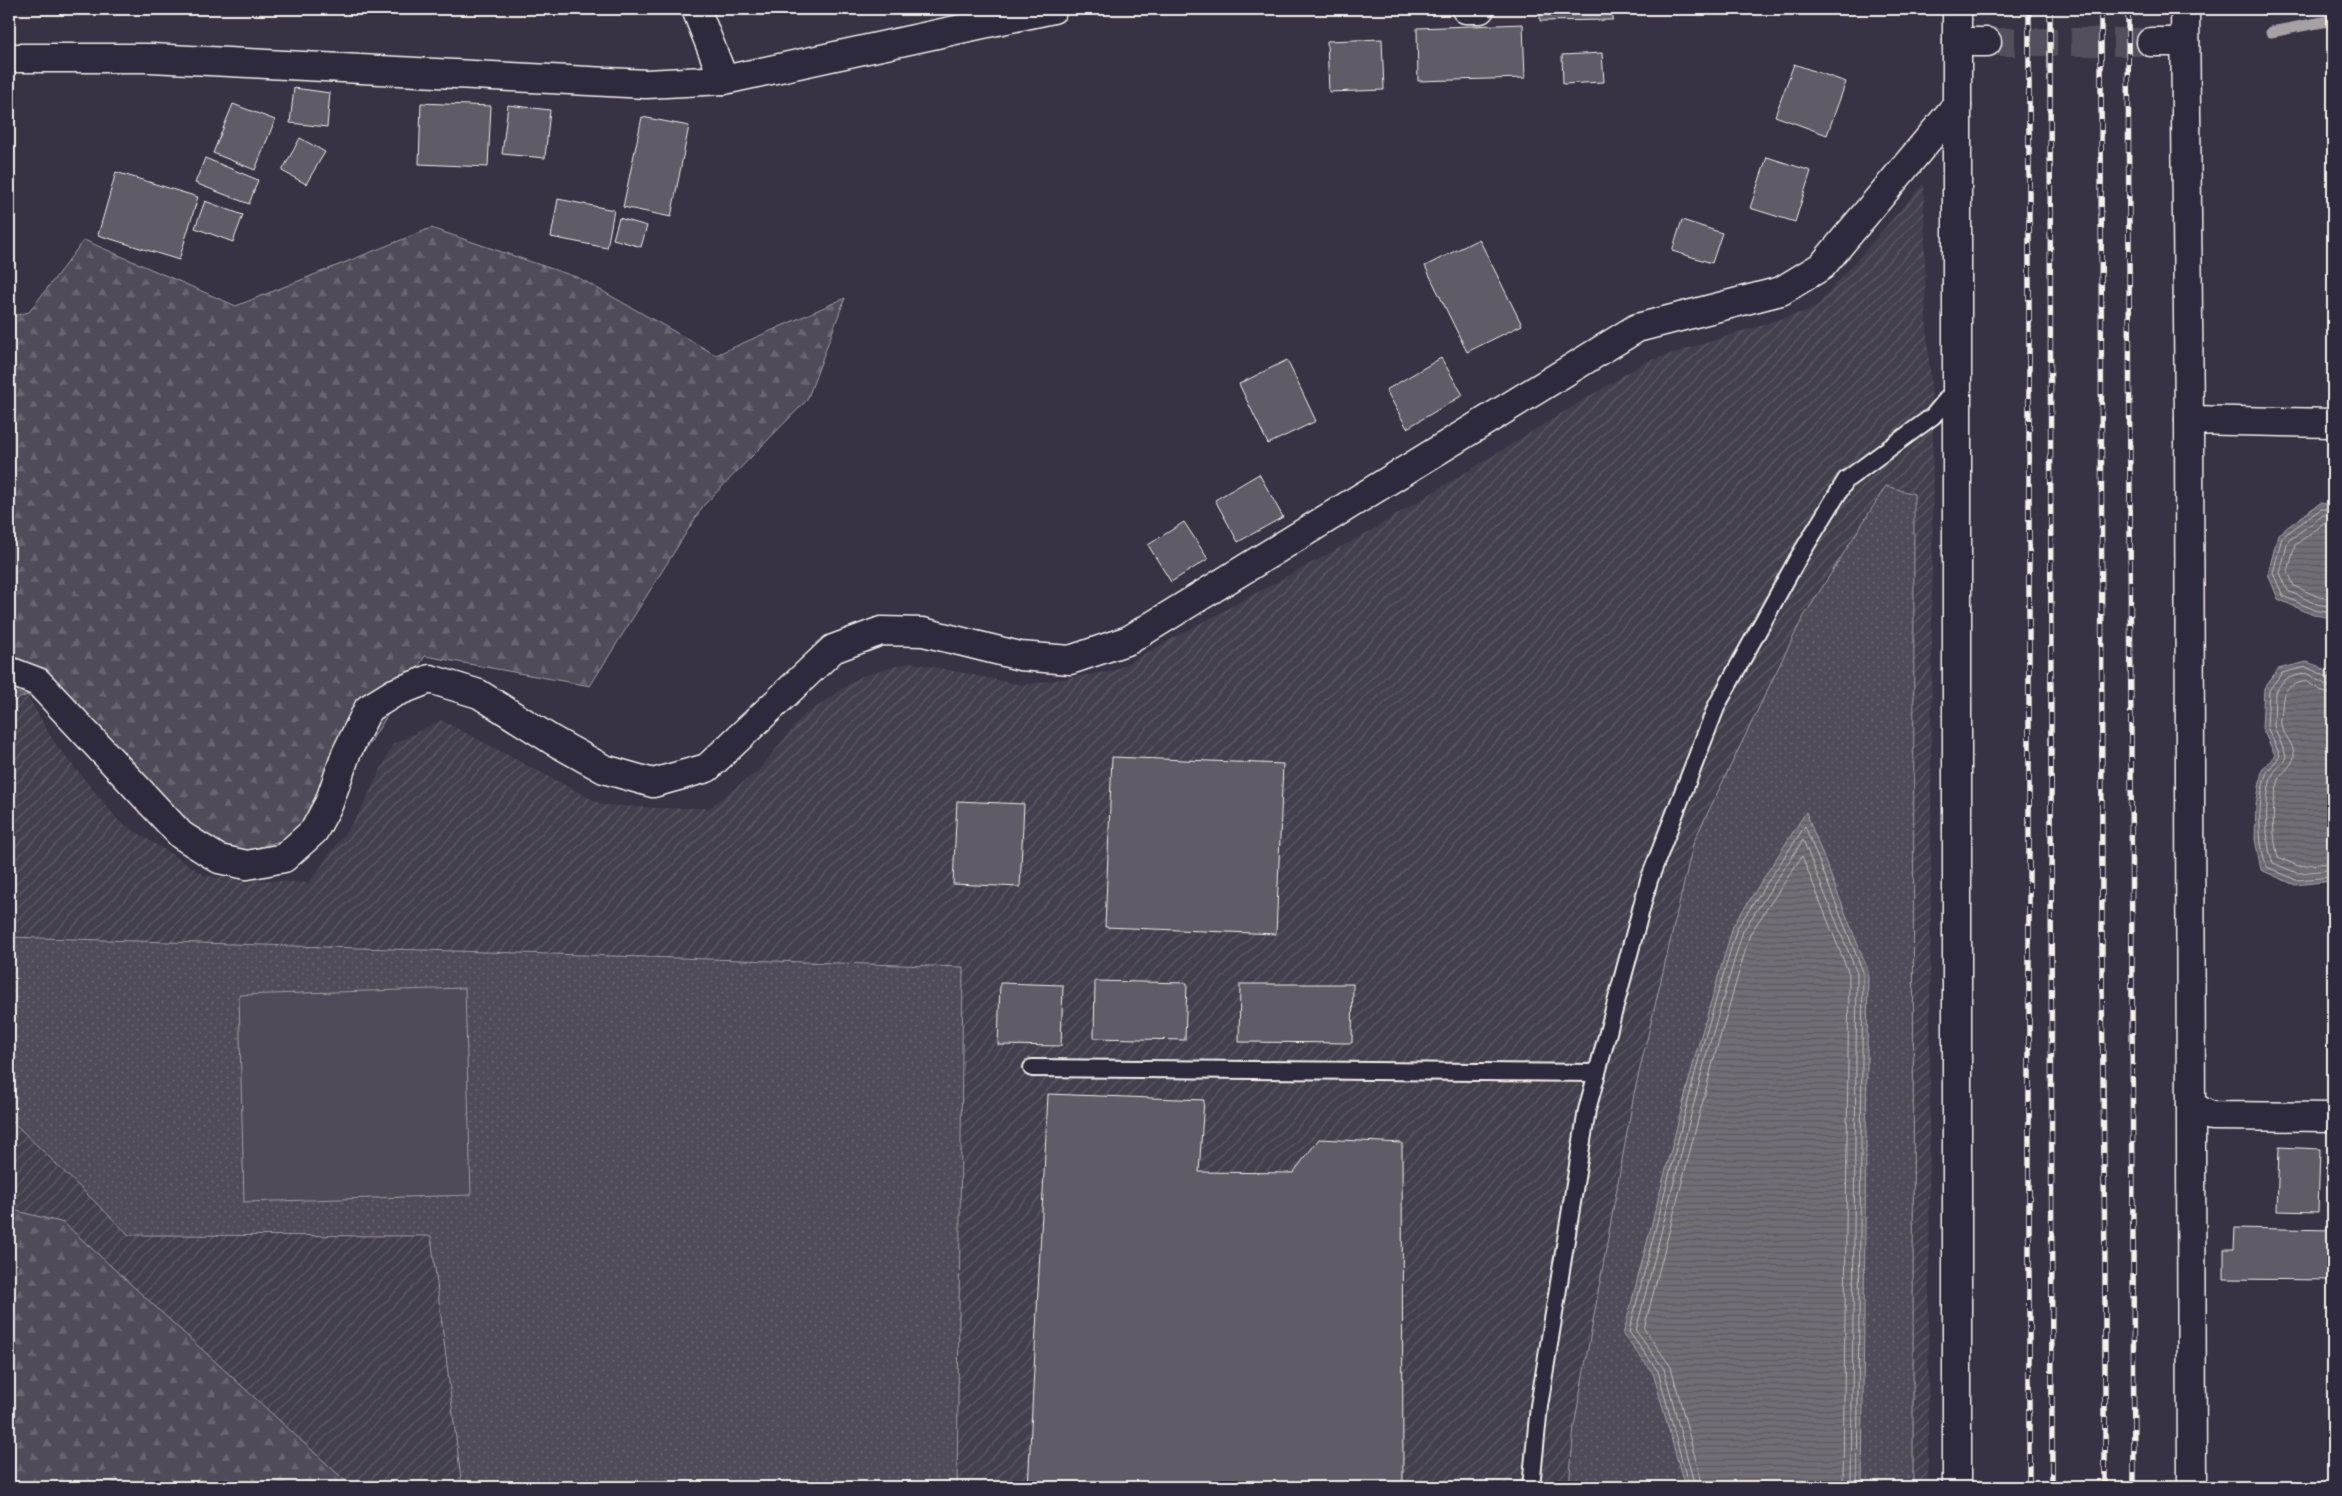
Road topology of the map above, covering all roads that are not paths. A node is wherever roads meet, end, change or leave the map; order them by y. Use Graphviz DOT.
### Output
graph roads {
  1 [pos="696,9"];
  2 [pos="1053,9"];
  3 [pos="1466,9"];
  4 [pos="1480,9"];
  5 [pos="1957,9"];
  6 [pos="2185,9"];
  7 [pos="1957,42"];
  8 [pos="1987,42"];
  9 [pos="2151,42"];
  10 [pos="2185,42"];
  11 [pos="9,58"];
  12 [pos="724,80"];
  13 [pos="1957,105"];
  14 [pos="1957,387"];
  15 [pos="2189,420"];
  16 [pos="2333,423"];
  17 [pos="9,671"];
  18 [pos="1032,1068"];
  19 [pos="1597,1073"];
  20 [pos="2191,1106"];
  21 [pos="2333,1117"];
  22 [pos="1531,1487"];
  23 [pos="1957,1487"];
  24 [pos="2192,1487"];
  1 -- 12 [label="street"];
  2 -- 12 [label="street"];
  3 -- 4 [label="street"];
  5 -- 7 [label="street"];
  6 -- 10 [label="street"];
  7 -- 8 [label="street"];
  7 -- 13 [label="street"];
  9 -- 10 [label="street"];
  10 -- 15 [label="street"];
  11 -- 12 [label="street"];
  13 -- 14 [label="street"];
  13 -- 17 [label="street"];
  14 -- 19 [label="lane"];
  14 -- 23 [label="street"];
  15 -- 16 [label="street"];
  15 -- 20 [label="street"];
  18 -- 19 [label="lane"];
  19 -- 22 [label="lane"];
  20 -- 21 [label="street"];
  20 -- 24 [label="street"];
}
